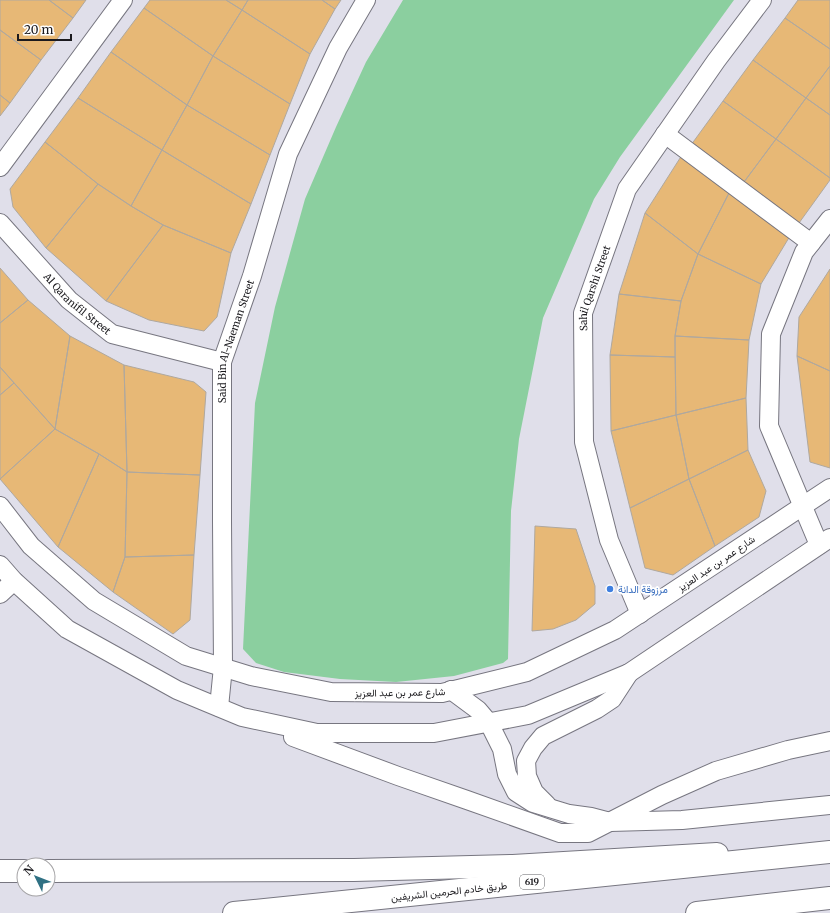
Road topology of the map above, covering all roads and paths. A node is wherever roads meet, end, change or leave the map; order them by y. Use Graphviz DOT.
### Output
graph roads {
  1 [pos="123,0"];
  2 [pos="366,0"];
  3 [pos="762,0"];
  4 [pos="666,134"];
  5 [pos="0,167"];
  6 [pos="830,219"];
  7 [pos="0,224"];
  8 [pos="812,243"];
  9 [pos="222,362"];
  10 [pos="830,488"];
  11 [pos="0,506"];
  12 [pos="803,506"];
  13 [pos="825,541"];
  14 [pos="0,565"];
  15 [pos="14,581"];
  16 [pos="0,594"];
  17 [pos="640,614"];
  18 [pos="223,667"];
  19 [pos="629,673"];
  20 [pos="451,690"];
  21 [pos="218,707"];
  22 [pos="242,717"];
  23 [pos="489,723"];
  24 [pos="830,741"];
  25 [pos="830,805"];
  26 [pos="549,808"];
  27 [pos="610,822"];
  28 [pos="830,847"];
  29 [pos="830,852"];
  30 [pos="0,871"];
  31 [pos="16,871"];
  32 [pos="56,871"];
  33 [pos="830,898"];
  34 [pos="234,913"];
  35 [pos="697,913"];
  1 -- 5 [label="street"];
  2 -- 9 [label="street, Said Bin Al-Naeman Street"];
  3 -- 4 [label="street, Sahil Qarshi Street"];
  4 -- 8 [label="street"];
  4 -- 17 [label="street, Sahil Qarshi Street"];
  6 -- 8 [label="street"];
  7 -- 9 [label="street, Al Qaranifil Street"];
  8 -- 12 [label="street"];
  9 -- 18 [label="street, Said Bin Al-Naeman Street"];
  10 -- 12 [label="street, شارع عمر بن عبد العزيز"];
  11 -- 18 [label="street, شارع عمر بن عبد العزيز"];
  12 -- 13 [label="street"];
  12 -- 17 [label="street, شارع عمر بن عبد العزيز"];
  13 -- 19 [label="street"];
  14 -- 15 [label="street"];
  15 -- 16 [label="street"];
  15 -- 21 [label="street"];
  17 -- 20 [label="street, شارع عمر بن عبد العزيز"];
  18 -- 20 [label="street, شارع عمر بن عبد العزيز"];
  18 -- 21 [label="street, Said Bin Al-Naeman Street"];
  19 -- 23 [label="street"];
  19 -- 26 [label="street"];
  20 -- 23 [label="street"];
  21 -- 22 [label="street"];
  22 -- 23 [label="street"];
  22 -- 27 [label="street"];
  23 -- 26 [label="street"];
  24 -- 27 [label="street"];
  25 -- 27 [label="street"];
  26 -- 27 [label="street"];
  28 -- 32 [label="main road"];
  29 -- 34 [label="main road, طريق خادم الحرمين الشريفين / 619"];
  30 -- 31 [label="main road"];
  33 -- 35 [label="main road"];
}
